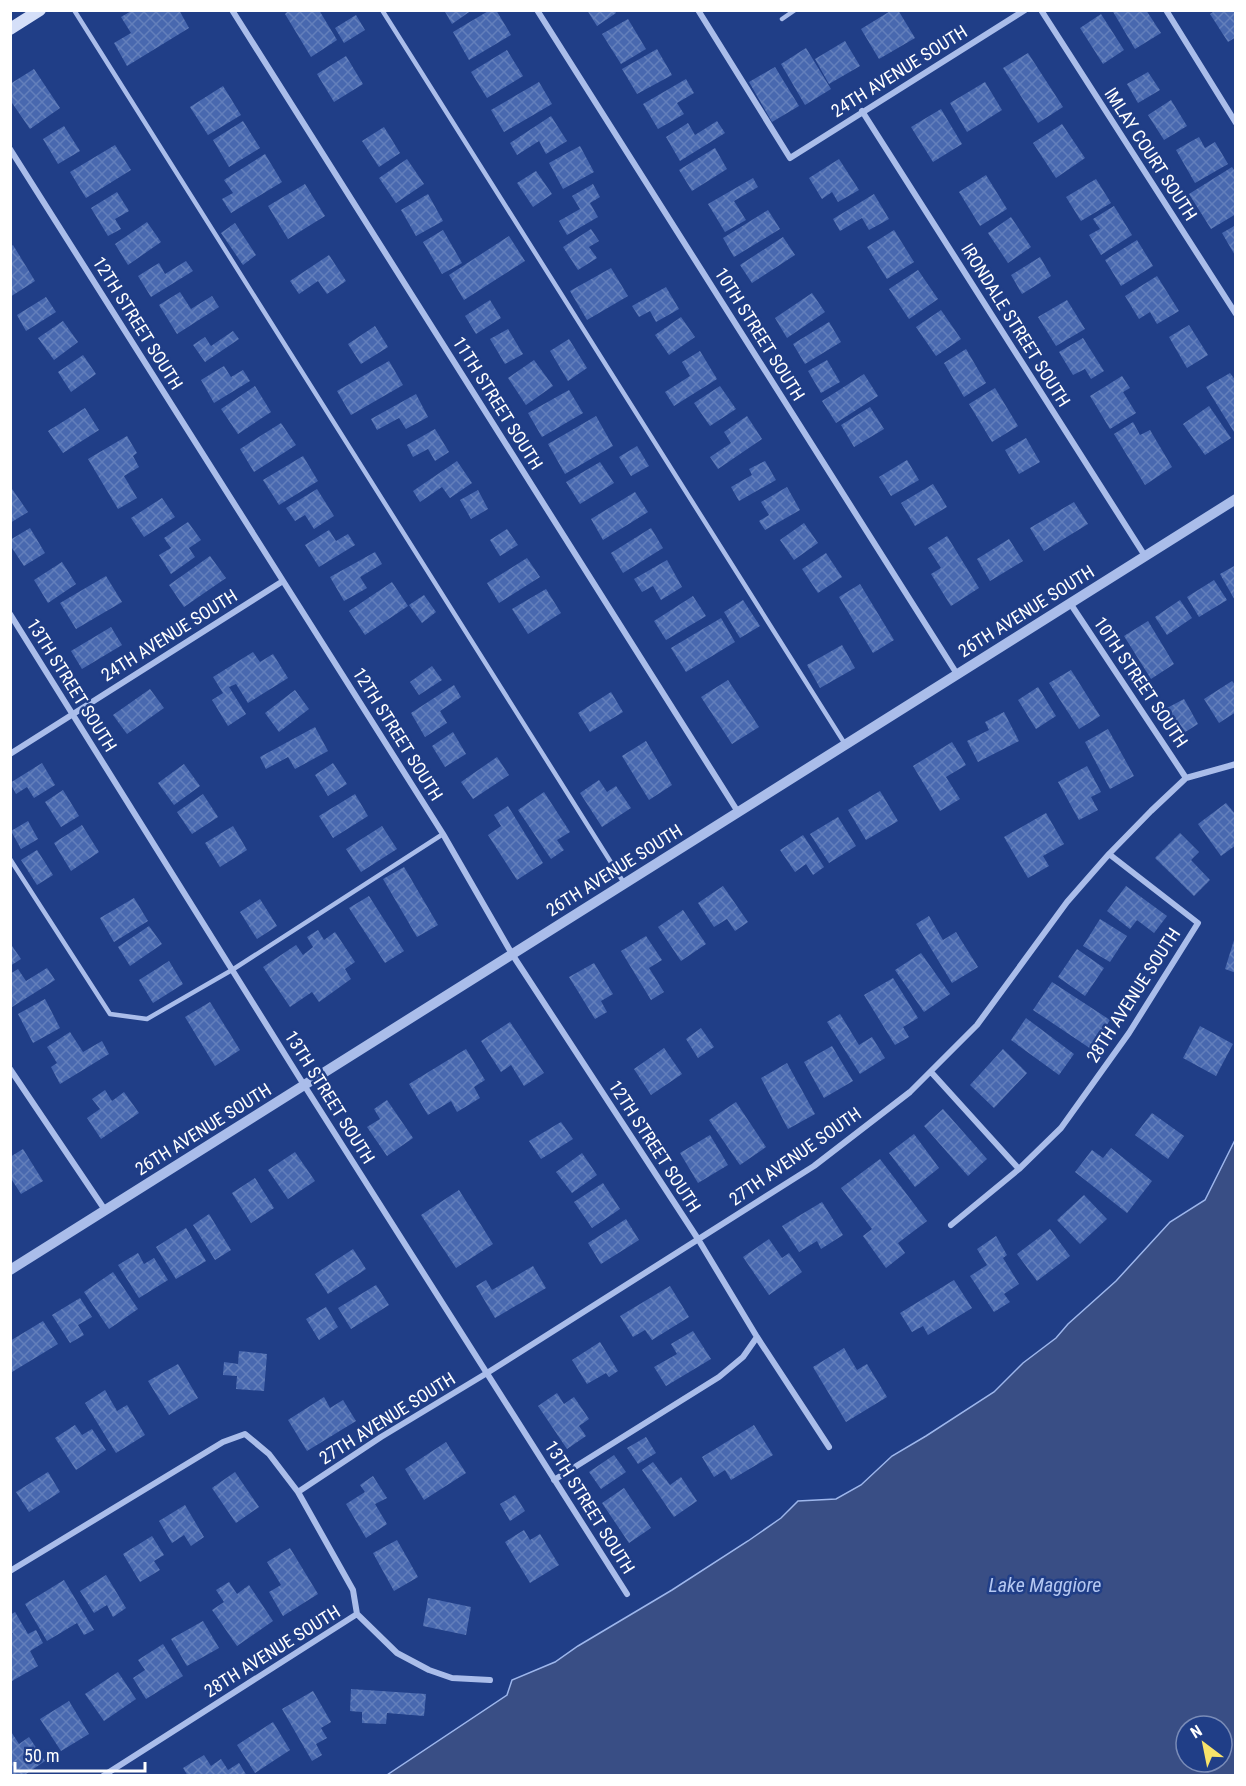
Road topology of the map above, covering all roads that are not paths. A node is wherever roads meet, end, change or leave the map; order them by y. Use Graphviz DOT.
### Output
graph roads {
  1 [pos="40,10"];
  2 [pos="74,10"];
  3 [pos="232,10"];
  4 [pos="382,10"];
  5 [pos="537,10"];
  6 [pos="698,10"];
  7 [pos="795,10"];
  8 [pos="1024,10"];
  9 [pos="1041,10"];
  10 [pos="1166,10"];
  11 [pos="782,19"];
  12 [pos="10,29"];
  13 [pos="862,111"];
  14 [pos="1236,123"];
  15 [pos="10,149"];
  16 [pos="1236,314"];
  17 [pos="1236,499"];
  18 [pos="1145,556"];
  19 [pos="283,581"];
  20 [pos="1070,603"];
  21 [pos="10,614"];
  22 [pos="957,674"];
  23 [pos="73,714"];
  24 [pos="845,745"];
  25 [pos="10,754"];
  26 [pos="1236,764"];
  27 [pos="1186,778"];
  28 [pos="738,812"];
  29 [pos="443,834"];
  30 [pos="1109,854"];
  31 [pos="10,859"];
  32 [pos="13,868"];
  33 [pos="624,883"];
  34 [pos="512,954"];
  35 [pos="232,970"];
  36 [pos="10,1069"];
  37 [pos="931,1072"];
  38 [pos="304,1085"];
  39 [pos="1019,1169"];
  40 [pos="105,1210"];
  41 [pos="951,1226"];
  42 [pos="698,1239"];
  43 [pos="10,1270"];
  44 [pos="758,1337"];
  45 [pos="487,1372"];
  46 [pos="829,1447"];
  47 [pos="554,1480"];
  48 [pos="298,1492"];
  49 [pos="10,1572"];
  50 [pos="627,1594"];
  51 [pos="357,1614"];
  52 [pos="490,1680"];
  53 [pos="103,1776"];
  1 -- 12 [label="main road"];
  2 -- 33 [label="lane"];
  3 -- 28 [label="street, 11TH STREET SOUTH"];
  4 -- 24 [label="lane"];
  5 -- 22 [label="street, 10TH STREET SOUTH"];
  6 -- 13 [label="street, 24TH AVENUE SOUTH"];
  7 -- 11 [label="lane"];
  8 -- 13 [label="street, 24TH AVENUE SOUTH"];
  9 -- 16 [label="street, IMLAY COURT SOUTH"];
  10 -- 14 [label="street"];
  13 -- 18 [label="street, IRONDALE STREET SOUTH"];
  15 -- 19 [label="street, 12TH STREET SOUTH"];
  17 -- 18 [label="street, 26TH AVENUE SOUTH"];
  18 -- 20 [label="street, 26TH AVENUE SOUTH"];
  19 -- 23 [label="street, 24TH AVENUE SOUTH"];
  19 -- 29 [label="street, 12TH STREET SOUTH"];
  20 -- 22 [label="street, 26TH AVENUE SOUTH"];
  20 -- 27 [label="street, 10TH STREET SOUTH"];
  21 -- 23 [label="street, 13TH STREET SOUTH"];
  22 -- 24 [label="street, 26TH AVENUE SOUTH"];
  23 -- 25 [label="street, 24TH AVENUE SOUTH"];
  23 -- 35 [label="street, 13TH STREET SOUTH"];
  24 -- 28 [label="street, 26TH AVENUE SOUTH"];
  26 -- 27 [label="street, 27TH AVENUE SOUTH"];
  27 -- 30 [label="street, 27TH AVENUE SOUTH"];
  28 -- 33 [label="street, 26TH AVENUE SOUTH"];
  29 -- 34 [label="street, 12TH STREET SOUTH"];
  29 -- 35 [label="lane"];
  30 -- 37 [label="street, 27TH AVENUE SOUTH"];
  30 -- 39 [label="street, 28TH AVENUE SOUTH"];
  31 -- 32 [label="lane"];
  32 -- 35 [label="lane"];
  33 -- 34 [label="street, 26TH AVENUE SOUTH"];
  34 -- 38 [label="street, 26TH AVENUE SOUTH"];
  34 -- 42 [label="street, 12TH STREET SOUTH"];
  35 -- 38 [label="street, 13TH STREET SOUTH"];
  36 -- 40 [label="street"];
  37 -- 39 [label="street"];
  37 -- 42 [label="street, 27TH AVENUE SOUTH"];
  38 -- 40 [label="street, 26TH AVENUE SOUTH"];
  38 -- 45 [label="street, 13TH STREET SOUTH"];
  39 -- 41 [label="street, 28TH AVENUE SOUTH"];
  40 -- 43 [label="street, 26TH AVENUE SOUTH"];
  42 -- 44 [label="street, 12TH STREET SOUTH"];
  42 -- 45 [label="street, 27TH AVENUE SOUTH"];
  44 -- 46 [label="street, 12TH STREET SOUTH"];
  44 -- 47 [label="street"];
  45 -- 47 [label="street, 13TH STREET SOUTH"];
  45 -- 48 [label="street, 27TH AVENUE SOUTH"];
  47 -- 50 [label="street, 13TH STREET SOUTH"];
  48 -- 49 [label="street"];
  48 -- 51 [label="street"];
  51 -- 52 [label="street, 28TH AVENUE SOUTH"];
  51 -- 53 [label="street, 28TH AVENUE SOUTH"];
}
